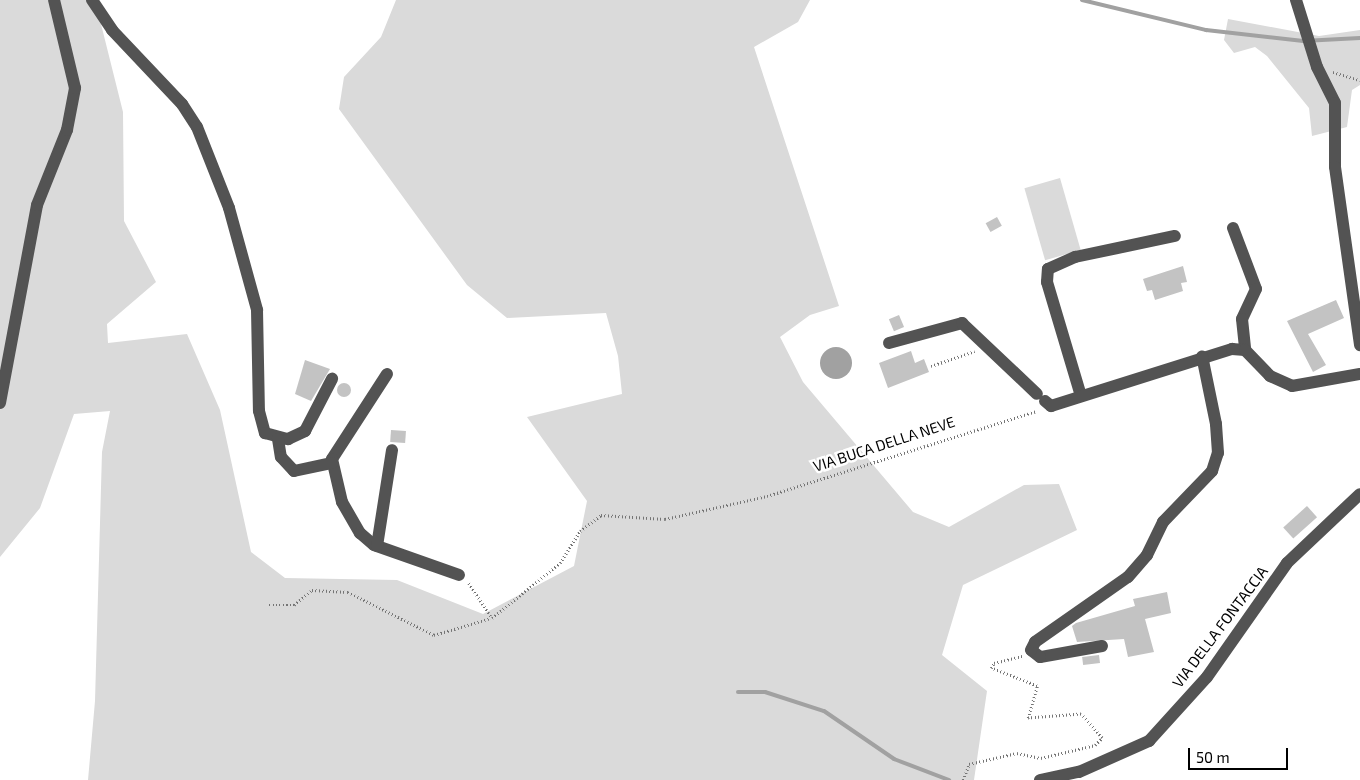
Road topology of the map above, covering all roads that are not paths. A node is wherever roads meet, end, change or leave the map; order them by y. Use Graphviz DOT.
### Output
graph roads {
  1 [pos="54,0"];
  2 [pos="92,0"];
  3 [pos="1296,0"];
  4 [pos="1233,228"];
  5 [pos="1175,236"];
  6 [pos="1358,323"];
  7 [pos="889,343"];
  8 [pos="1360,345"];
  9 [pos="1245,350"];
  10 [pos="1202,356"];
  11 [pos="387,374"];
  12 [pos="1360,374"];
  13 [pos="332,379"];
  14 [pos="1081,396"];
  15 [pos="0,403"];
  16 [pos="278,439"];
  17 [pos="392,450"];
  18 [pos="332,463"];
  19 [pos="1360,494"];
  20 [pos="377,546"];
  21 [pos="459,575"];
  22 [pos="1102,646"];
  23 [pos="1040,780"];
  1 -- 15 [label="street"];
  2 -- 16 [label="street"];
  3 -- 6 [label="street"];
  4 -- 9 [label="street"];
  5 -- 14 [label="street"];
  6 -- 8 [label="street"];
  7 -- 14 [label="street"];
  9 -- 10 [label="street"];
  9 -- 12 [label="street"];
  10 -- 14 [label="street"];
  10 -- 22 [label="street"];
  11 -- 18 [label="street"];
  13 -- 16 [label="street"];
  16 -- 18 [label="street"];
  17 -- 20 [label="street"];
  18 -- 20 [label="street"];
  19 -- 23 [label="street, VIA DELLA FONTACCIA"];
  20 -- 21 [label="street"];
}
